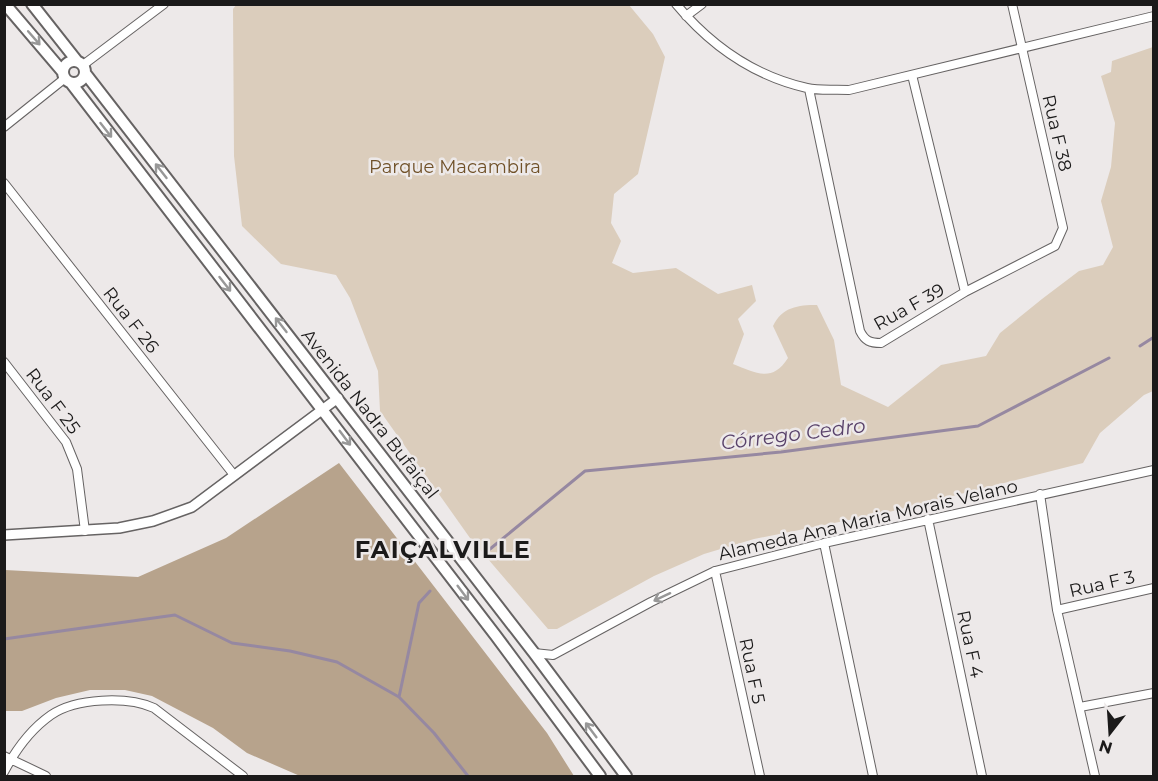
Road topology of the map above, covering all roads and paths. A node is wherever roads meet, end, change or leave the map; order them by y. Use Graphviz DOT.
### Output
graph roads {
  1 [pos="5,4"];
  2 [pos="32,4"];
  3 [pos="164,4"];
  4 [pos="676,4"];
  5 [pos="702,4"];
  6 [pos="1012,4"];
  7 [pos="686,16"];
  8 [pos="1154,16"];
  9 [pos="1022,46"];
  10 [pos="82,66"];
  11 [pos="912,75"];
  12 [pos="66,78"];
  13 [pos="809,89"];
  14 [pos="4,127"];
  15 [pos="4,183"];
  16 [pos="965,292"];
  17 [pos="4,362"];
  18 [pos="338,398"];
  19 [pos="322,409"];
  20 [pos="1154,470"];
  21 [pos="234,475"];
  22 [pos="1040,494"];
  23 [pos="928,519"];
  24 [pos="85,531"];
  25 [pos="4,535"];
  26 [pos="824,543"];
  27 [pos="715,572"];
  28 [pos="1154,588"];
  29 [pos="1057,610"];
  30 [pos="534,653"];
  31 [pos="1154,693"];
  32 [pos="1080,707"];
  33 [pos="8,757"];
  34 [pos="4,772"];
  35 [pos="46,777"];
  36 [pos="243,777"];
  37 [pos="600,777"];
  38 [pos="626,777"];
  39 [pos="760,777"];
  40 [pos="873,777"];
  41 [pos="982,777"];
  42 [pos="1095,777"];
  1 -- 12 [label="main road, Avenida Nadra Bufaiçal, one-way"];
  2 -- 10 [label="main road, Avenida Nadra Bufaiçal"];
  3 -- 10 [label="street"];
  4 -- 7 [label="street"];
  5 -- 7 [label="street"];
  6 -- 9 [label="street, Rua F 38"];
  7 -- 13 [label="street"];
  8 -- 9 [label="street"];
  9 -- 11 [label="street"];
  9 -- 16 [label="street, Rua F 38"];
  10 -- 12 [label="main road"];
  10 -- 12 [label="main road"];
  18 -- 10 [label="main road, Avenida Nadra Bufaiçal, one-way"];
  11 -- 13 [label="street"];
  11 -- 16 [label="street, Rua F 39"];
  12 -- 14 [label="street"];
  12 -- 19 [label="main road, Avenida Nadra Bufaiçal, one-way"];
  13 -- 16 [label="street, Rua F 39"];
  15 -- 21 [label="street, Rua F 26"];
  17 -- 24 [label="street, Rua F 25"];
  18 -- 19 [label="street"];
  18 -- 30 [label="main road, Avenida Nadra Bufaiçal"];
  19 -- 21 [label="street"];
  19 -- 37 [label="main road, Avenida Nadra Bufaiçal, one-way"];
  20 -- 22 [label="street, Alameda Ana Maria Morais Velano"];
  21 -- 24 [label="street"];
  22 -- 23 [label="street, Alameda Ana Maria Morais Velano"];
  22 -- 29 [label="street"];
  23 -- 26 [label="street, Alameda Ana Maria Morais Velano"];
  23 -- 41 [label="street, Rua F 4"];
  24 -- 25 [label="street"];
  26 -- 27 [label="street, Alameda Ana Maria Morais Velano"];
  26 -- 40 [label="street"];
  27 -- 30 [label="street, Alameda Ana Maria Morais Velano, one-way"];
  27 -- 39 [label="street, Rua F 5"];
  28 -- 29 [label="street, Rua F 3"];
  29 -- 32 [label="street"];
  38 -- 30 [label="main road, Avenida Nadra Bufaiçal, one-way"];
  31 -- 32 [label="street"];
  32 -- 42 [label="street"];
  33 -- 34 [label="street"];
  33 -- 35 [label="street"];
  33 -- 36 [label="street"];
}
